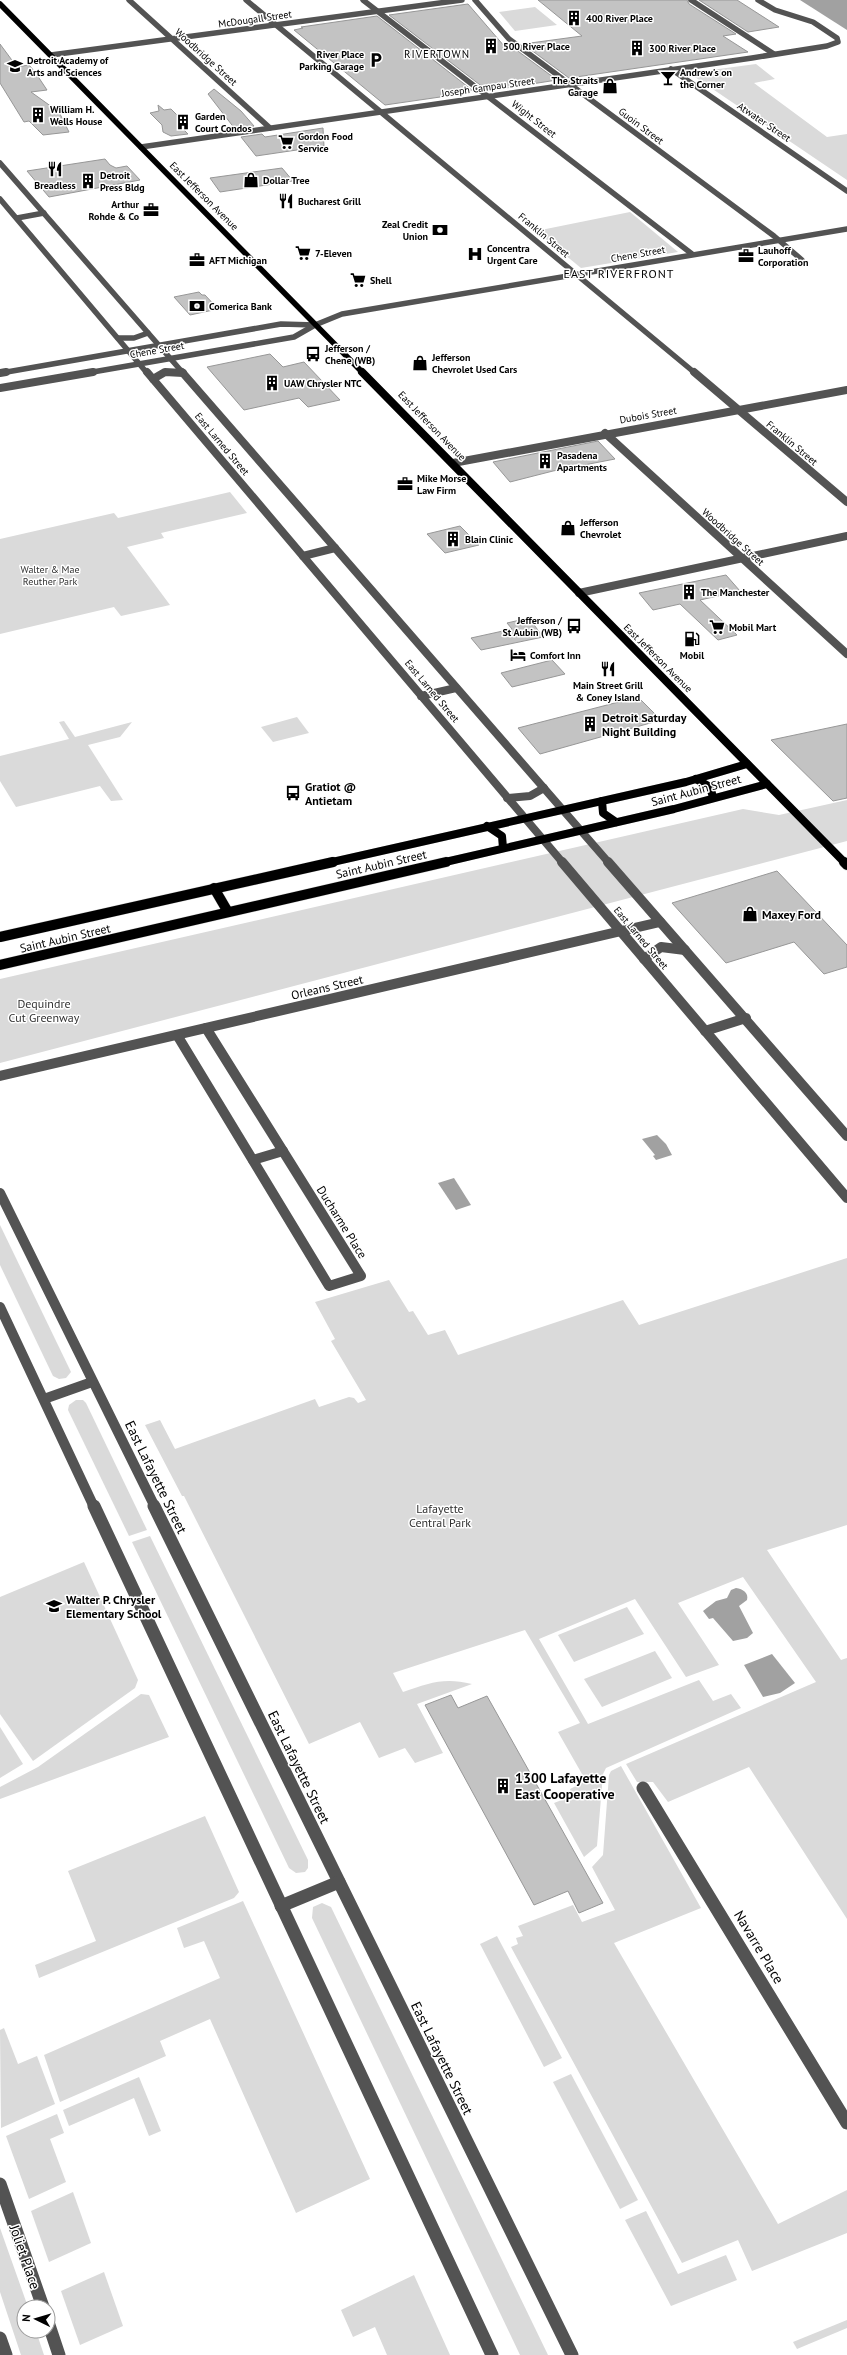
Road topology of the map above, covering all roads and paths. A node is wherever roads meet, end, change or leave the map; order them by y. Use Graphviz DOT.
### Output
graph roads {
  1 [pos="129,0"];
  2 [pos="246,0"];
  3 [pos="363,0"];
  4 [pos="462,0"];
  5 [pos="475,0"];
  6 [pos="691,0"];
  7 [pos="758,0"];
  8 [pos="0,4"];
  9 [pos="378,11"];
  10 [pos="276,25"];
  11 [pos="172,39"];
  12 [pos="774,54"];
  13 [pos="51,55"];
  14 [pos="671,69"];
  15 [pos="570,84"];
  16 [pos="489,96"];
  17 [pos="381,112"];
  18 [pos="270,128"];
  19 [pos="140,147"];
  20 [pos="0,163"];
  21 [pos="847,191"];
  22 [pos="0,198"];
  23 [pos="44,213"];
  24 [pos="16,218"];
  25 [pos="847,229"];
  26 [pos="779,240"];
  27 [pos="692,254"];
  28 [pos="802,260"];
  29 [pos="575,274"];
  30 [pos="315,325"];
  31 [pos="264,327"];
  32 [pos="148,333"];
  33 [pos="118,338"];
  34 [pos="196,339"];
  35 [pos="273,340"];
  36 [pos="159,345"];
  37 [pos="129,350"];
  38 [pos="204,352"];
  39 [pos="97,356"];
  40 [pos="170,358"];
  41 [pos="140,363"];
  42 [pos="104,369"];
  43 [pos="0,373"];
  44 [pos="183,373"];
  45 [pos="153,379"];
  46 [pos="0,388"];
  47 [pos="847,390"];
  48 [pos="736,409"];
  49 [pos="605,433"];
  50 [pos="453,463"];
  51 [pos="847,502"];
  52 [pos="847,536"];
  53 [pos="335,548"];
  54 [pos="303,556"];
  55 [pos="742,558"];
  56 [pos="579,593"];
  57 [pos="847,654"];
  58 [pos="456,688"];
  59 [pos="421,696"];
  60 [pos="747,764"];
  61 [pos="696,779"];
  62 [pos="767,784"];
  63 [pos="544,788"];
  64 [pos="713,797"];
  65 [pos="507,798"];
  66 [pos="602,801"];
  67 [pos="563,810"];
  68 [pos="524,818"];
  69 [pos="616,822"];
  70 [pos="487,826"];
  71 [pos="580,830"];
  72 [pos="542,839"];
  73 [pos="503,848"];
  74 [pos="847,865"];
  75 [pos="214,888"];
  76 [pos="228,912"];
  77 [pos="660,922"];
  78 [pos="619,930"];
  79 [pos="0,937"];
  80 [pos="685,950"];
  81 [pos="644,959"];
  82 [pos="0,965"];
  83 [pos="746,1018"];
  84 [pos="206,1028"];
  85 [pos="705,1031"];
  86 [pos="177,1035"];
  87 [pos="0,1076"];
  88 [pos="847,1136"];
  89 [pos="283,1151"];
  90 [pos="253,1160"];
  91 [pos="0,1193"];
  92 [pos="847,1198"];
  93 [pos="0,1307"];
  94 [pos="92,1382"];
  95 [pos="44,1399"];
  96 [pos="643,1788"];
  97 [pos="339,1882"];
  98 [pos="281,1906"];
  99 [pos="847,2122"];
  100 [pos="0,2184"];
  101 [pos="3,2205"];
  102 [pos="40,2299"];
  103 [pos="0,2338"];
  104 [pos="54,2339"];
  105 [pos="6,2355"];
  106 [pos="59,2355"];
  107 [pos="492,2355"];
  108 [pos="572,2355"];
  1 -- 11 [label="street, Woodbridge Street"];
  2 -- 10 [label="street, Franklin Street"];
  3 -- 9 [label="street, Wight Street"];
  4 -- 9 [label="street, McDougall Street"];
  5 -- 15 [label="street, Guoin Street"];
  6 -- 12 [label="street"];
  7 -- 12 [label="street, Joseph Campau Street"];
  8 -- 13 [label="main road, East Jefferson Avenue"];
  9 -- 10 [label="street, McDougall Street"];
  9 -- 16 [label="street, Wight Street"];
  10 -- 11 [label="street, McDougall Street"];
  10 -- 17 [label="street, Franklin Street"];
  11 -- 13 [label="street, McDougall Street"];
  11 -- 18 [label="street, Woodbridge Street"];
  12 -- 14 [label="street, Joseph Campau Street"];
  13 -- 19 [label="main road, East Jefferson Avenue"];
  14 -- 15 [label="street, Joseph Campau Street"];
  14 -- 21 [label="street, Atwater Street"];
  15 -- 16 [label="street, Joseph Campau Street"];
  15 -- 26 [label="street, Guoin Street"];
  16 -- 17 [label="street, Joseph Campau Street"];
  16 -- 27 [label="street, Wight Street"];
  17 -- 18 [label="street, Joseph Campau Street"];
  17 -- 29 [label="street, Franklin Street"];
  18 -- 19 [label="street, Joseph Campau Street"];
  19 -- 30 [label="main road, East Jefferson Avenue"];
  20 -- 23 [label="street, East Larned Street"];
  22 -- 24 [label="street, East Larned Street"];
  23 -- 24 [label="street"];
  23 -- 32 [label="street, East Larned Street"];
  24 -- 33 [label="street, East Larned Street"];
  25 -- 26 [label="street, Chene Street"];
  26 -- 27 [label="street, Chene Street"];
  26 -- 28 [label="street, Guoin Street"];
  27 -- 29 [label="street, Chene Street"];
  29 -- 30 [label="street, Chene Street"];
  29 -- 48 [label="street, Franklin Street"];
  30 -- 31 [label="street, Chene Street"];
  30 -- 35 [label="street, Chene Street"];
  30 -- 50 [label="main road, East Jefferson Avenue"];
  31 -- 34 [label="street, Chene Street"];
  31 -- 35 [label="street"];
  32 -- 33 [label="street"];
  32 -- 36 [label="street, East Larned Street"];
  33 -- 37 [label="street, East Larned Street"];
  34 -- 36 [label="street, Chene Street"];
  34 -- 38 [label="street"];
  35 -- 38 [label="street, Chene Street"];
  36 -- 37 [label="street, Chene Street"];
  36 -- 40 [label="street, East Larned Street"];
  37 -- 39 [label="street, Chene Street"];
  37 -- 41 [label="street, East Larned Street"];
  38 -- 40 [label="street, Chene Street"];
  39 -- 42 [label="street"];
  39 -- 43 [label="street, Chene Street"];
  40 -- 41 [label="street, Chene Street"];
  40 -- 44 [label="street, East Larned Street"];
  41 -- 42 [label="street, Chene Street"];
  41 -- 45 [label="street, East Larned Street"];
  42 -- 46 [label="street, Chene Street"];
  44 -- 45 [label="street"];
  44 -- 53 [label="street, East Larned Street"];
  45 -- 54 [label="street, East Larned Street"];
  47 -- 48 [label="street, Dubois Street"];
  48 -- 49 [label="street, Dubois Street"];
  48 -- 51 [label="street, Franklin Street"];
  49 -- 50 [label="street, Dubois Street"];
  49 -- 55 [label="street, Woodbridge Street"];
  50 -- 56 [label="main road, East Jefferson Avenue"];
  52 -- 55 [label="street"];
  53 -- 54 [label="street"];
  53 -- 58 [label="street, East Larned Street"];
  54 -- 59 [label="street, East Larned Street"];
  55 -- 56 [label="street"];
  55 -- 57 [label="street, Woodbridge Street"];
  56 -- 60 [label="main road, East Jefferson Avenue"];
  58 -- 59 [label="street"];
  58 -- 63 [label="street, East Larned Street"];
  59 -- 65 [label="street, East Larned Street"];
  60 -- 61 [label="main road, Saint Aubin Street"];
  60 -- 62 [label="main road, East Jefferson Avenue"];
  61 -- 64 [label="main road"];
  61 -- 66 [label="main road, Saint Aubin Street"];
  62 -- 64 [label="main road, Saint Aubin Street"];
  62 -- 74 [label="main road, East Jefferson Avenue"];
  63 -- 65 [label="street"];
  63 -- 67 [label="street, East Larned Street"];
  64 -- 69 [label="main road, Saint Aubin Street"];
  65 -- 68 [label="street, East Larned Street"];
  66 -- 67 [label="main road, Saint Aubin Street"];
  66 -- 69 [label="main road"];
  67 -- 68 [label="main road, Saint Aubin Street"];
  67 -- 71 [label="street, East Larned Street"];
  68 -- 70 [label="main road, Saint Aubin Street"];
  68 -- 72 [label="street, East Larned Street"];
  69 -- 71 [label="main road, Saint Aubin Street"];
  70 -- 73 [label="main road"];
  70 -- 75 [label="main road, Saint Aubin Street"];
  71 -- 72 [label="main road, Saint Aubin Street"];
  71 -- 77 [label="street, East Larned Street"];
  72 -- 73 [label="main road, Saint Aubin Street"];
  72 -- 78 [label="street, East Larned Street"];
  73 -- 76 [label="main road, Saint Aubin Street"];
  75 -- 76 [label="main road"];
  75 -- 79 [label="main road, Saint Aubin Street"];
  76 -- 82 [label="main road, Saint Aubin Street"];
  77 -- 78 [label="street, Orleans Street"];
  77 -- 80 [label="street, East Larned Street"];
  78 -- 81 [label="street, East Larned Street"];
  78 -- 84 [label="street, Orleans Street"];
  80 -- 81 [label="street"];
  80 -- 83 [label="street, East Larned Street"];
  81 -- 85 [label="street, East Larned Street"];
  83 -- 85 [label="street"];
  83 -- 88 [label="street, East Larned Street"];
  84 -- 86 [label="street, Orleans Street"];
  84 -- 89 [label="street, Ducharme Place"];
  85 -- 92 [label="street, East Larned Street"];
  86 -- 87 [label="street, Orleans Street"];
  86 -- 90 [label="street, Ducharme Place"];
  89 -- 90 [label="street"];
  89 -- 90 [label="street, Ducharme Place"];
  91 -- 94 [label="street, East Lafayette Street"];
  93 -- 95 [label="street"];
  94 -- 95 [label="street"];
  94 -- 97 [label="street, East Lafayette Street"];
  95 -- 98 [label="street"];
  96 -- 99 [label="street, Navarre Place"];
  97 -- 98 [label="street"];
  97 -- 108 [label="street, East Lafayette Street"];
  98 -- 107 [label="street"];
  100 -- 101 [label="street, Joliet Place"];
  101 -- 102 [label="street, Joliet Place"];
  103 -- 105 [label="street"];
  104 -- 106 [label="street"];
}
